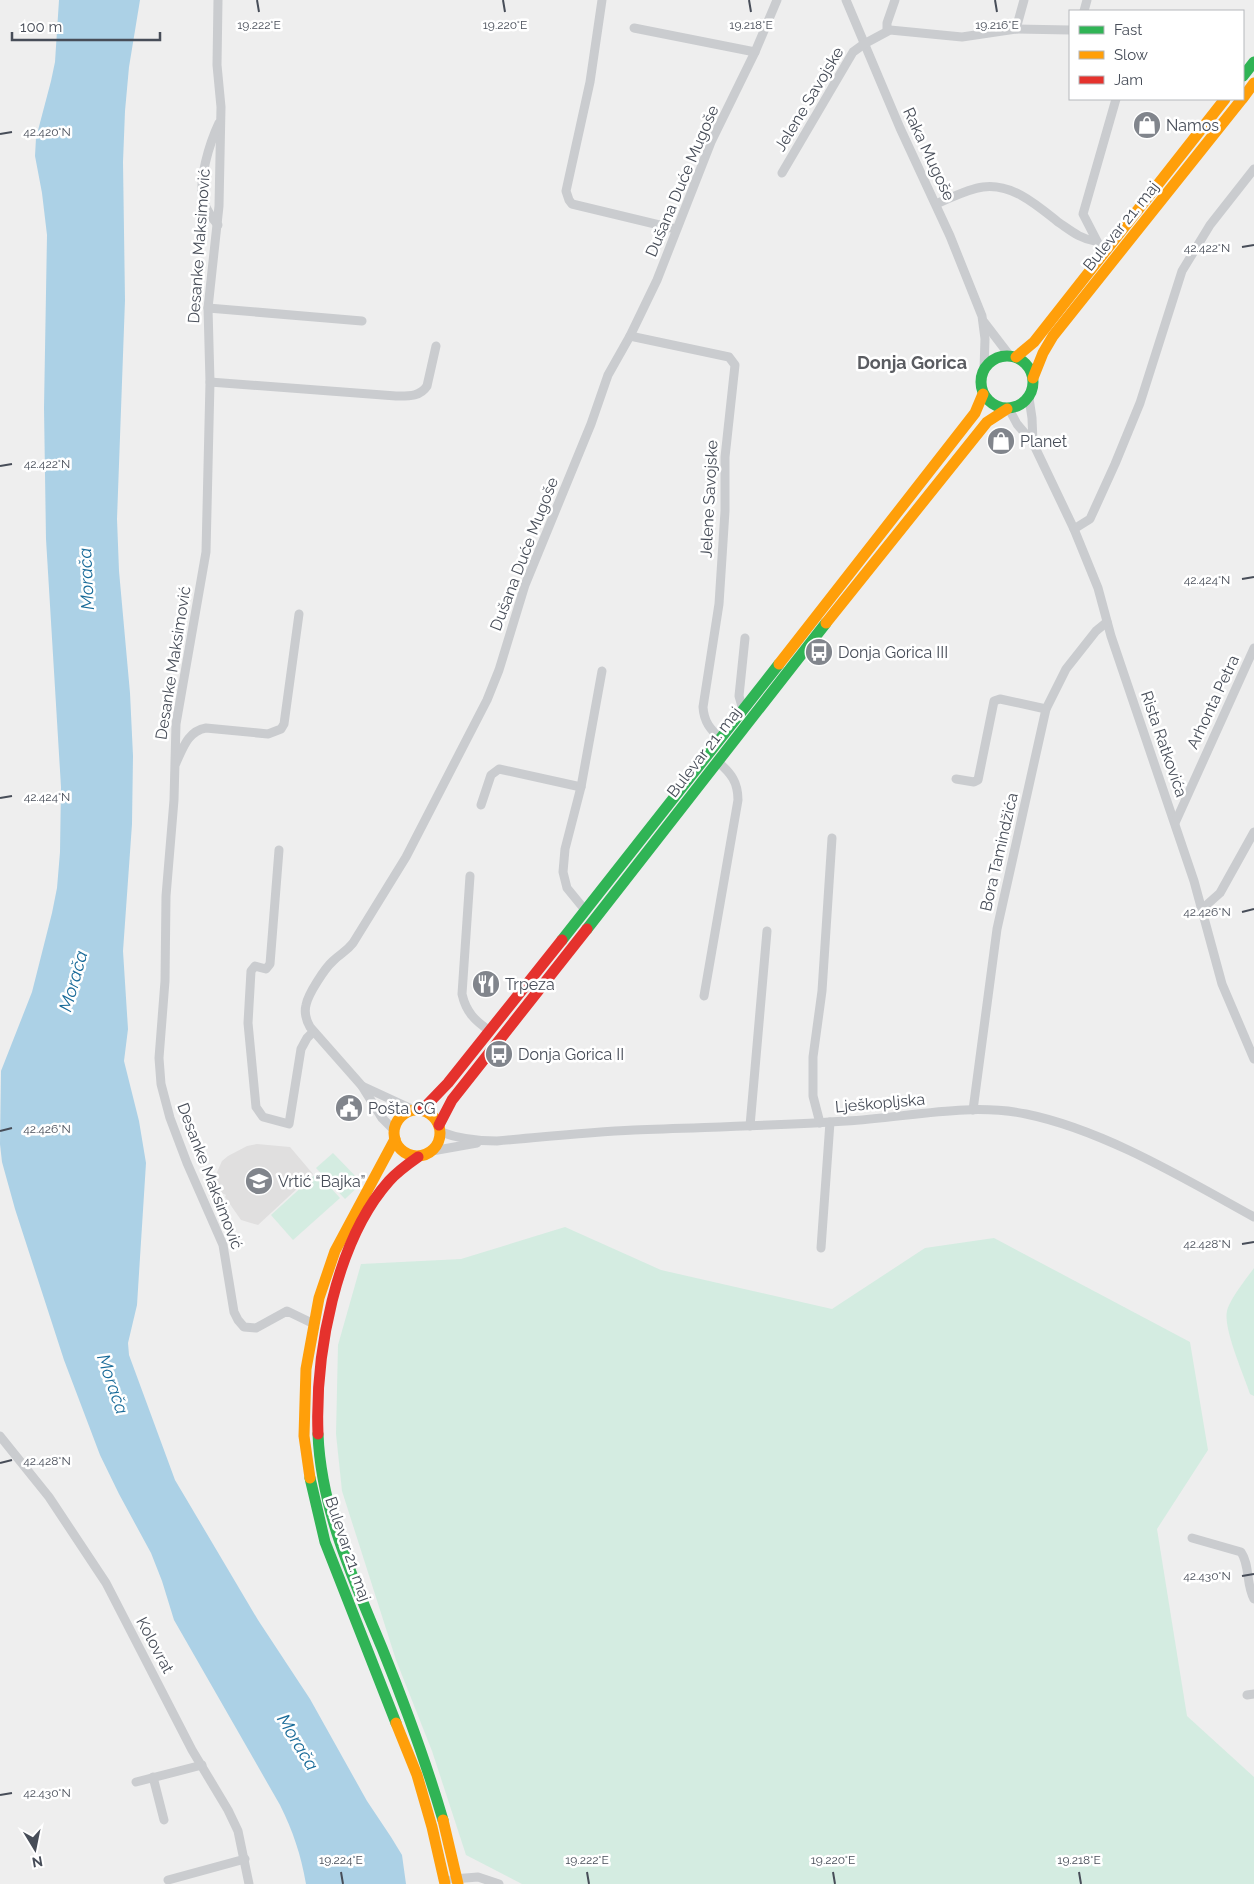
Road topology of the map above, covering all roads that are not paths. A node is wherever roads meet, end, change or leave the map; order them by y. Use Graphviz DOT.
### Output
graph roads {
  1 [pos="218,0"];
  2 [pos="602,0"];
  3 [pos="777,0"];
  4 [pos="846,0"];
  5 [pos="895,0"];
  6 [pos="1024,0"];
  7 [pos="634,28"];
  8 [pos="1016,29"];
  9 [pos="887,30"];
  10 [pos="1069,30"];
  11 [pos="864,44"];
  12 [pos="755,52"];
  13 [pos="1254,62"];
  14 [pos="1244,75"];
  15 [pos="1254,83"];
  16 [pos="1244,96"];
  17 [pos="1116,100"];
  18 [pos="1224,100"];
  19 [pos="1240,100"];
  20 [pos="220,120"];
  21 [pos="1254,169"];
  22 [pos="782,173"];
  23 [pos="936,204"];
  24 [pos="218,226"];
  25 [pos="676,229"];
  26 [pos="1095,241"];
  27 [pos="1105,252"];
  28 [pos="208,308"];
  29 [pos="362,321"];
  30 [pos="984,322"];
  31 [pos="630,336"];
  32 [pos="436,346"];
  33 [pos="1013,357"];
  34 [pos="984,369"];
  35 [pos="1033,378"];
  36 [pos="210,382"];
  37 [pos="983,394"];
  38 [pos="1029,398"];
  39 [pos="1008,409"];
  40 [pos="1033,443"];
  41 [pos="1074,529"];
  42 [pos="298,614"];
  43 [pos="1107,622"];
  44 [pos="745,638"];
  45 [pos="1254,648"];
  46 [pos="602,671"];
  47 [pos="1046,709"];
  48 [pos="744,710"];
  49 [pos="721,738"];
  50 [pos="718,762"];
  51 [pos="175,766"];
  52 [pos="956,779"];
  53 [pos="581,787"];
  54 [pos="481,805"];
  55 [pos="1175,823"];
  56 [pos="1254,832"];
  57 [pos="832,838"];
  58 [pos="279,850"];
  59 [pos="470,876"];
  60 [pos="1202,909"];
  61 [pos="585,910"];
  62 [pos="768,931"];
  63 [pos="704,996"];
  64 [pos="490,1031"];
  65 [pos="313,1032"];
  66 [pos="1253,1053"];
  67 [pos="362,1086"];
  68 [pos="418,1110"];
  69 [pos="973,1110"];
  70 [pos="830,1122"];
  71 [pos="820,1123"];
  72 [pos="750,1126"];
  73 [pos="440,1128"];
  74 [pos="394,1135"];
  75 [pos="485,1141"];
  76 [pos="432,1151"];
  77 [pos="418,1157"];
  78 [pos="1254,1217"];
  79 [pos="821,1248"];
  80 [pos="314,1324"];
  81 [pos="0,1436"];
  82 [pos="1192,1538"];
  83 [pos="1254,1600"];
  84 [pos="202,1765"];
  85 [pos="154,1777"];
  86 [pos="136,1782"];
  87 [pos="164,1820"];
  88 [pos="245,1859"];
  89 [pos="168,1880"];
  90 [pos="457,1881"];
  91 [pos="444,1882"];
  92 [pos="249,1884"];
  93 [pos="499,1884"];
  1 -- 20 [label="street, Desanke Maksimović"];
  2 -- 25 [label="street"];
  3 -- 12 [label="street, Dušana Duće Mugoše"];
  4 -- 11 [label="street, Raka Mugoše"];
  5 -- 9 [label="street"];
  6 -- 8 [label="street"];
  7 -- 12 [label="street"];
  8 -- 9 [label="street"];
  8 -- 10 [label="street"];
  9 -- 11 [label="street, Jelene Savojske"];
  11 -- 22 [label="street, Jelene Savojske"];
  11 -- 23 [label="street, Raka Mugoše"];
  12 -- 25 [label="street, Dušana Duće Mugoše"];
  13 -- 14 [label="main road"];
  15 -- 16 [label="main road, Bulevar 21. maj"];
  17 -- 26 [label="street"];
  18 -- 27 [label="main road, Bulevar 21. maj"];
  19 -- 35 [label="main road, Bulevar 21. maj"];
  20 -- 24 [label="street, Desanke Maksimović"];
  20 -- 24 [label="street"];
  21 -- 41 [label="street"];
  23 -- 26 [label="street"];
  23 -- 30 [label="street, Raka Mugoše"];
  24 -- 28 [label="street, Desanke Maksimović"];
  25 -- 31 [label="street, Dušana Duće Mugoše"];
  26 -- 27 [label="street"];
  27 -- 33 [label="main road, Bulevar 21. maj"];
  28 -- 29 [label="street"];
  28 -- 36 [label="street, Desanke Maksimović"];
  30 -- 33 [label="street, Raka Mugoše"];
  30 -- 34 [label="street, Raka Mugoše"];
  31 -- 49 [label="street, Jelene Savojske"];
  31 -- 65 [label="street, Dušana Duće Mugoše"];
  32 -- 36 [label="street"];
  33 -- 34 [label="main road, Bulevar 21. maj"];
  33 -- 35 [label="main road"];
  34 -- 37 [label="main road, Bulevar 21. maj"];
  35 -- 38 [label="main road, Bulevar 21. maj"];
  36 -- 51 [label="street, Desanke Maksimović"];
  37 -- 39 [label="main road"];
  37 -- 48 [label="main road, Bulevar 21. maj"];
  38 -- 39 [label="main road, Bulevar 21. maj"];
  38 -- 40 [label="street, Rista Ratkovića"];
  39 -- 40 [label="street, Rista Ratkovića"];
  39 -- 50 [label="main road, Bulevar 21. maj"];
  40 -- 41 [label="street, Rista Ratkovića"];
  41 -- 43 [label="street, Rista Ratkovića"];
  42 -- 51 [label="street"];
  43 -- 47 [label="street, Bora Tamindžića"];
  43 -- 55 [label="street, Rista Ratkovića"];
  44 -- 48 [label="street"];
  45 -- 55 [label="street, Arhonta Petra"];
  46 -- 53 [label="street"];
  47 -- 52 [label="street"];
  47 -- 69 [label="street, Bora Tamindžića"];
  48 -- 49 [label="main road, Bulevar 21. maj"];
  49 -- 61 [label="main road, Bulevar 21. maj"];
  50 -- 63 [label="street"];
  50 -- 73 [label="main road, Bulevar 21. maj"];
  51 -- 80 [label="street, Desanke Maksimović"];
  53 -- 54 [label="street"];
  53 -- 61 [label="street"];
  55 -- 60 [label="street, Rista Ratkovića"];
  56 -- 60 [label="street"];
  57 -- 71 [label="street"];
  58 -- 65 [label="street"];
  59 -- 64 [label="street"];
  60 -- 66 [label="street, Rista Ratkovića"];
  61 -- 64 [label="main road, Bulevar 21. maj"];
  62 -- 72 [label="street"];
  64 -- 68 [label="main road, Bulevar 21. maj"];
  65 -- 67 [label="street, Dušana Duće Mugoše"];
  67 -- 68 [label="street, Dušana Duće Mugoše"];
  67 -- 74 [label="street, Dušana Duće Mugoše"];
  68 -- 73 [label="main road"];
  68 -- 74 [label="main road, Bulevar 21. maj"];
  69 -- 70 [label="street, Lješkopljska"];
  69 -- 78 [label="street, Lješkopljska"];
  70 -- 71 [label="street, Lješkopljska"];
  70 -- 79 [label="street"];
  71 -- 72 [label="street, Lješkopljska"];
  72 -- 75 [label="street, Lješkopljska"];
  73 -- 75 [label="street, Lješkopljska"];
  73 -- 76 [label="main road, Bulevar 21. maj"];
  74 -- 77 [label="main road"];
  74 -- 80 [label="main road, Bulevar 21. maj"];
  75 -- 76 [label="street, Lješkopljska"];
  76 -- 77 [label="main road, Bulevar 21. maj"];
  77 -- 90 [label="main road, Bulevar 21. maj"];
  80 -- 91 [label="main road, Bulevar 21. maj"];
  81 -- 84 [label="street, Kolovrat"];
  82 -- 83 [label="street"];
  84 -- 85 [label="street"];
  84 -- 88 [label="street, Kolovrat"];
  85 -- 86 [label="street"];
  85 -- 87 [label="street"];
  88 -- 89 [label="street"];
  88 -- 92 [label="street, Kolovrat"];
  90 -- 91 [label="street"];
  90 -- 93 [label="street"];
}
